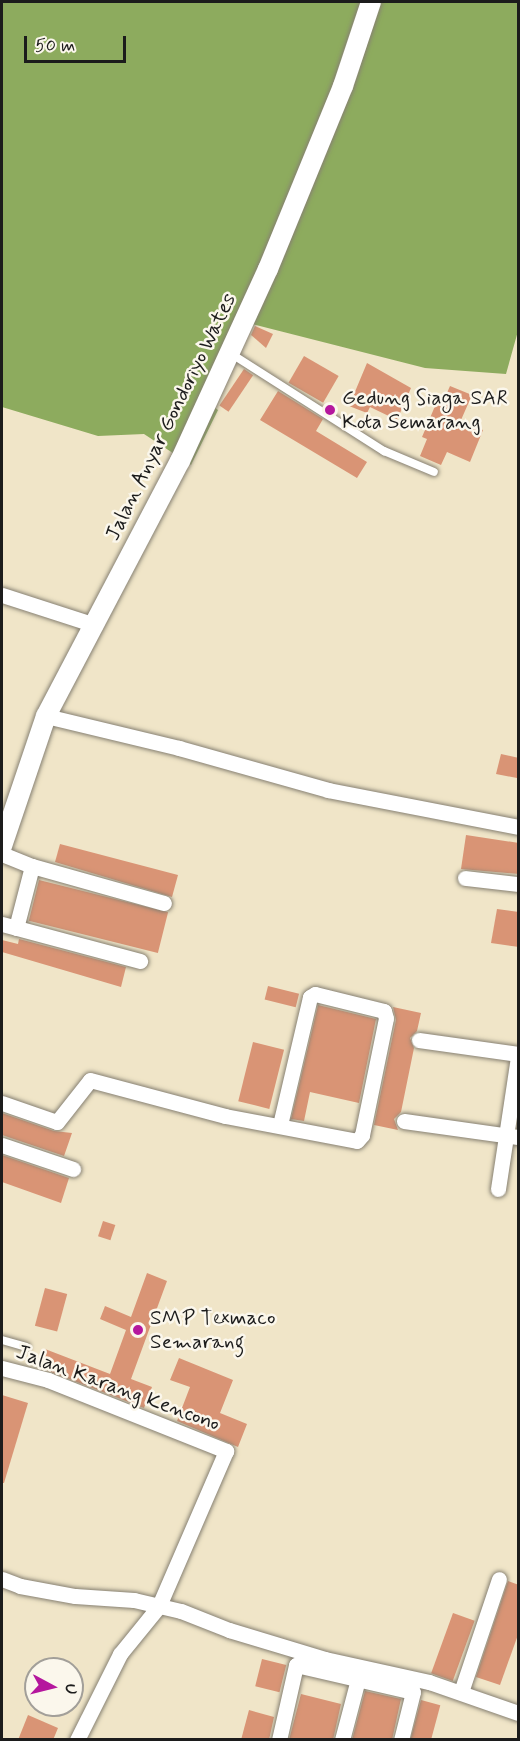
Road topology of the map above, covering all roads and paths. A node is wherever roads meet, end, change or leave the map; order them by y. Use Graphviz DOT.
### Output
graph roads {
  1 [pos="370,2"];
  2 [pos="229,352"];
  3 [pos="434,472"];
  4 [pos="2,596"];
  5 [pos="95,625"];
  6 [pos="46,716"];
  7 [pos="519,827"];
  8 [pos="2,846"];
  9 [pos="2,854"];
  10 [pos="33,866"];
  11 [pos="465,878"];
  12 [pos="519,884"];
  13 [pos="164,903"];
  14 [pos="9,926"];
  15 [pos="140,962"];
  16 [pos="419,1040"];
  17 [pos="519,1055"];
  18 [pos="2,1102"];
  19 [pos="404,1122"];
  20 [pos="280,1125"];
  21 [pos="513,1136"];
  22 [pos="2,1145"];
  23 [pos="74,1169"];
  24 [pos="498,1189"];
  25 [pos="2,1340"];
  26 [pos="26,1347"];
  27 [pos="2,1368"];
  28 [pos="2,1579"];
  29 [pos="499,1579"];
  30 [pos="159,1606"];
  31 [pos="358,1679"];
  32 [pos="461,1692"];
  33 [pos="519,1713"];
  34 [pos="77,1740"];
  35 [pos="279,1740"];
  36 [pos="342,1740"];
  37 [pos="401,1740"];
  1 -- 2 [label="street, Jalan Anyar Gondoriyo Wates"];
  2 -- 3 [label="lane"];
  2 -- 5 [label="street, Jalan Anyar Gondoriyo Wates"];
  4 -- 5 [label="street"];
  5 -- 6 [label="street, Jalan Anyar Gondoriyo Wates"];
  6 -- 7 [label="street"];
  6 -- 8 [label="street, Jalan Anyar Gondoriyo Wates"];
  9 -- 10 [label="street"];
  10 -- 13 [label="street"];
  10 -- 14 [label="street"];
  11 -- 12 [label="street"];
  14 -- 15 [label="street"];
  16 -- 17 [label="street"];
  17 -- 21 [label="street"];
  18 -- 20 [label="street"];
  19 -- 21 [label="street"];
  20 -- 20 [label="street"];
  21 -- 24 [label="street"];
  22 -- 23 [label="street"];
  25 -- 26 [label="lane"];
  27 -- 30 [label="street, Jalan Karang Kencono"];
  28 -- 30 [label="street"];
  29 -- 32 [label="street"];
  30 -- 32 [label="street"];
  30 -- 34 [label="street"];
  31 -- 35 [label="street"];
  31 -- 36 [label="street"];
  31 -- 37 [label="street"];
  32 -- 33 [label="street"];
}
